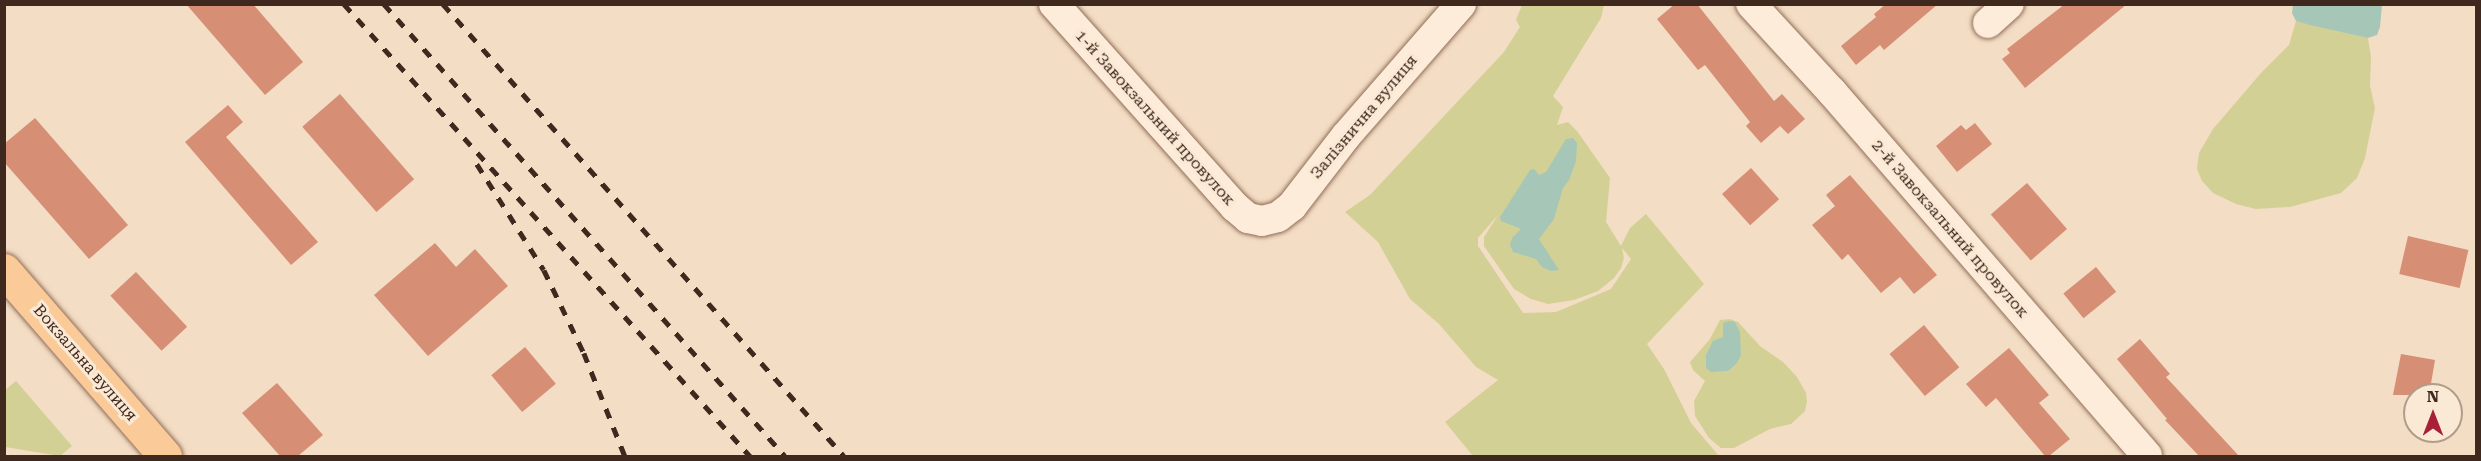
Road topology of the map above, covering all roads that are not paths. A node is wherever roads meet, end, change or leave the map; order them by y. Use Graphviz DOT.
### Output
graph roads {
  1 [pos="1054,4"];
  2 [pos="1461,4"];
  3 [pos="1751,4"];
  4 [pos="1262,221"];
  5 [pos="4,270"];
  6 [pos="4,297"];
  7 [pos="145,456"];
  8 [pos="165,456"];
  9 [pos="2147,456"];
  1 -- 4 [label="street, 1-й Завокзальний провулок"];
  2 -- 4 [label="street, Залізнична вулиця"];
  3 -- 9 [label="street, 2-й Завокзальний провулок"];
  5 -- 8 [label="main road, Вокзальна вулиця"];
  6 -- 7 [label="main road, Вокзальна вулиця"];
}
